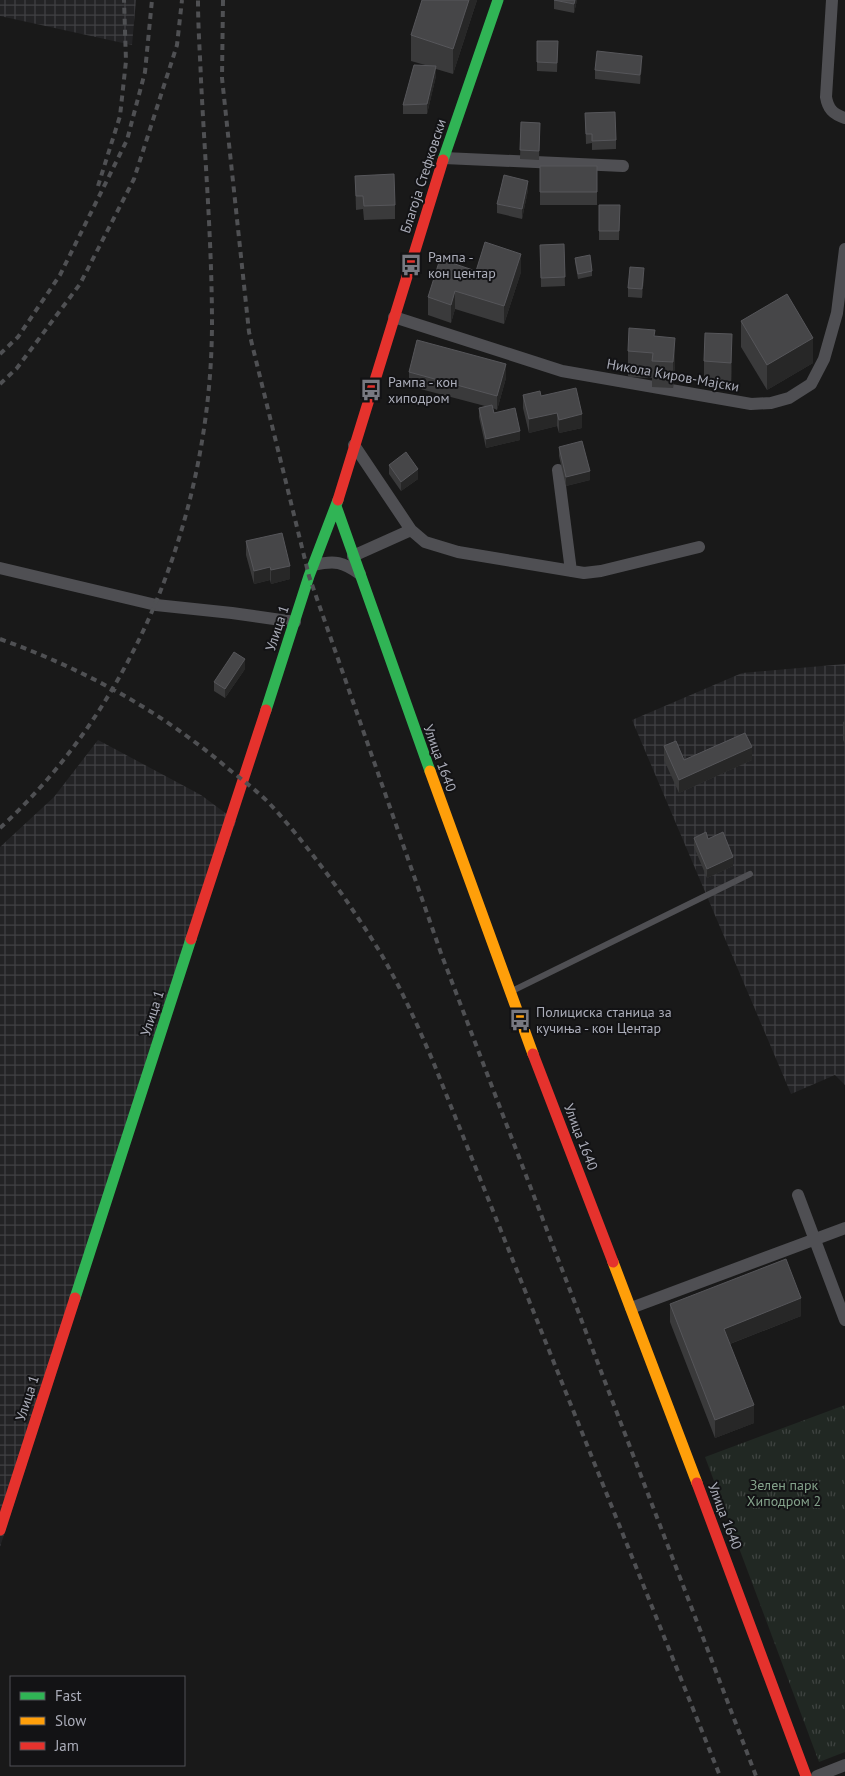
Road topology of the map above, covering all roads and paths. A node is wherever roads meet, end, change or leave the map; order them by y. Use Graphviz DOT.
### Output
graph roads {
  1 [pos="498,0"];
  2 [pos="832,0"];
  3 [pos="845,118"];
  4 [pos="444,158"];
  5 [pos="623,166"];
  6 [pos="845,249"];
  7 [pos="394,317"];
  8 [pos="354,445"];
  9 [pos="558,470"];
  10 [pos="336,506"];
  11 [pos="411,530"];
  12 [pos="699,547"];
  13 [pos="353,556"];
  14 [pos="314,565"];
  15 [pos="0,568"];
  16 [pos="571,571"];
  17 [pos="360,574"];
  18 [pos="295,622"];
  19 [pos="750,874"];
  20 [pos="509,992"];
  21 [pos="798,1195"];
  22 [pos="845,1228"];
  23 [pos="815,1240"];
  24 [pos="631,1308"];
  25 [pos="845,1320"];
  26 [pos="0,1530"];
  27 [pos="845,1766"];
  28 [pos="806,1776"];
  29 [pos="817,1776"];
  1 -- 4 [label="main road, Благоја Стефковски"];
  2 -- 3 [label="street"];
  4 -- 5 [label="street"];
  4 -- 7 [label="main road, Благоја Стефковски"];
  6 -- 7 [label="street, Никола Киров-Мајски"];
  7 -- 8 [label="main road, Благоја Стефковски"];
  8 -- 10 [label="main road, Благоја Стефковски"];
  8 -- 11 [label="street"];
  9 -- 16 [label="street"];
  10 -- 13 [label="main road, Улица 1640"];
  10 -- 14 [label="main road, Улица 1"];
  11 -- 13 [label="street"];
  11 -- 16 [label="street"];
  12 -- 16 [label="street"];
  13 -- 17 [label="main road, Улица 1640"];
  14 -- 17 [label="street"];
  14 -- 18 [label="main road, Улица 1"];
  15 -- 18 [label="street"];
  17 -- 20 [label="main road, Улица 1640"];
  18 -- 26 [label="main road, Улица 1"];
  19 -- 20 [label="lane"];
  20 -- 24 [label="main road, Улица 1640"];
  21 -- 23 [label="street"];
  22 -- 23 [label="street"];
  23 -- 24 [label="street"];
  23 -- 25 [label="street"];
  24 -- 28 [label="main road, Улица 1640"];
  27 -- 29 [label="street"];
}
